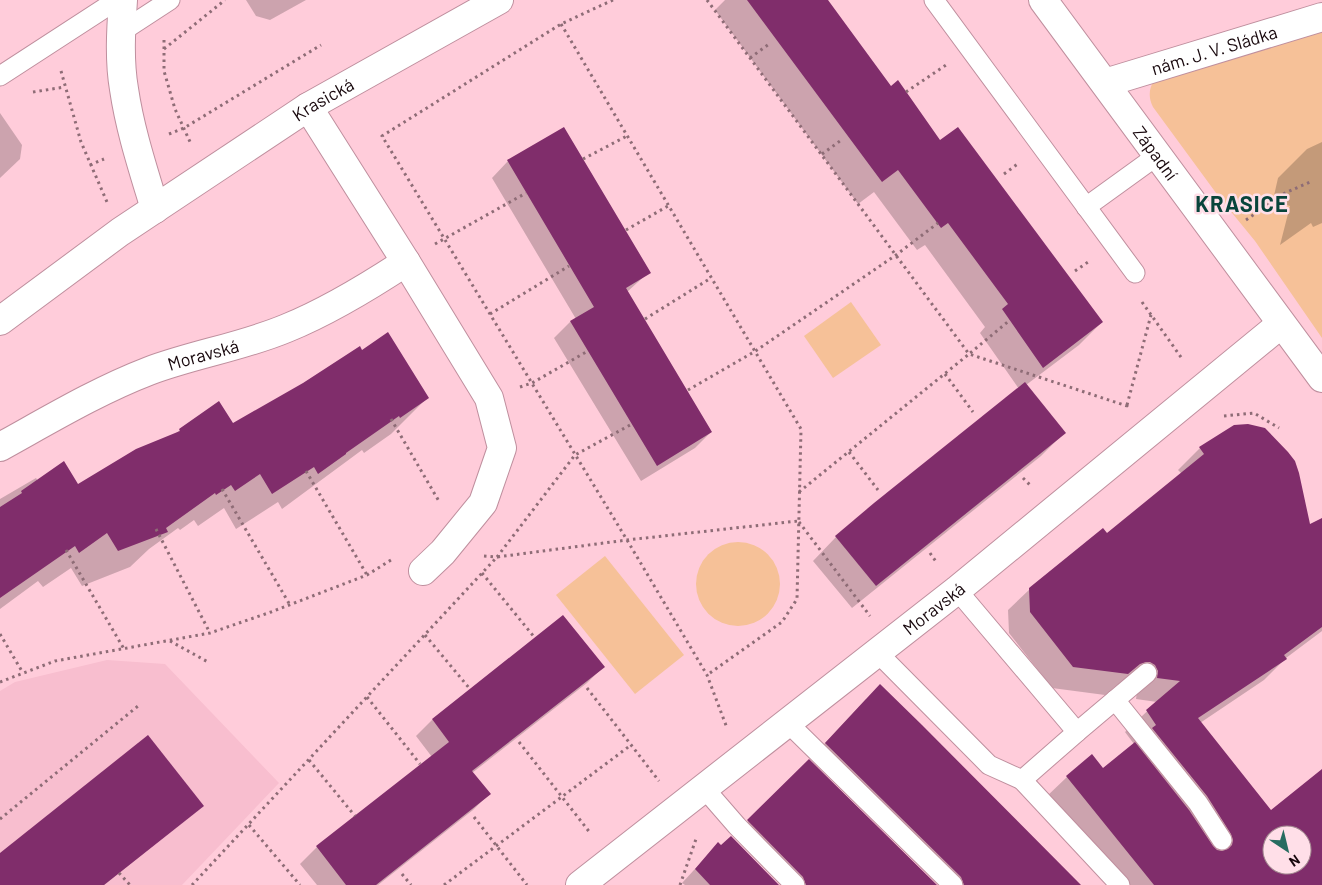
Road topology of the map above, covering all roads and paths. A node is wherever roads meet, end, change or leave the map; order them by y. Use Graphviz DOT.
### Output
graph roads {
  1 [pos="117,0"];
  2 [pos="123,0"];
  3 [pos="170,0"];
  4 [pos="226,0"];
  5 [pos="499,0"];
  6 [pos="613,0"];
  7 [pos="707,0"];
  8 [pos="934,0"];
  9 [pos="1044,0"];
  10 [pos="1322,17"];
  11 [pos="560,24"];
  12 [pos="121,32"];
  13 [pos="164,32"];
  14 [pos="58,39"];
  15 [pos="769,44"];
  16 [pos="321,45"];
  17 [pos="164,50"];
  18 [pos="750,58"];
  19 [pos="953,60"];
  20 [pos="0,76"];
  21 [pos="1105,83"];
  22 [pos="906,92"];
  23 [pos="308,107"];
  24 [pos="184,128"];
  25 [pos="626,136"];
  26 [pos="840,141"];
  27 [pos="136,147"];
  28 [pos="822,154"];
  29 [pos="1158,155"];
  30 [pos="1026,158"];
  31 [pos="583,159"];
  32 [pos="90,164"];
  33 [pos="1004,174"];
  34 [pos="205,175"];
  35 [pos="1310,182"];
  36 [pos="526,193"];
  37 [pos="668,206"];
  38 [pos="1086,207"];
  39 [pos="155,209"];
  40 [pos="938,223"];
  41 [pos="626,230"];
  42 [pos="120,232"];
  43 [pos="1218,238"];
  44 [pos="444,239"];
  45 [pos="896,255"];
  46 [pos="1097,256"];
  47 [pos="406,262"];
  48 [pos="569,266"];
  49 [pos="1075,271"];
  50 [pos="1135,273"];
  51 [pos="711,278"];
  52 [pos="490,314"];
  53 [pos="1151,315"];
  54 [pos="645,319"];
  55 [pos="1010,320"];
  56 [pos="0,321"];
  57 [pos="1281,324"];
  58 [pos="588,351"];
  59 [pos="754,352"];
  60 [pos="969,354"];
  61 [pos="945,374"];
  62 [pos="1322,378"];
  63 [pos="532,383"];
  64 [pos="688,390"];
  65 [pos="489,398"];
  66 [pos="1127,406"];
  67 [pos="973,412"];
  68 [pos="1124,414"];
  69 [pos="391,420"];
  70 [pos="632,424"];
  71 [pos="0,447"];
  72 [pos="849,452"];
  73 [pos="575,455"];
  74 [pos="306,471"];
  75 [pos="222,489"];
  76 [pos="878,490"];
  77 [pos="799,492"];
  78 [pos="440,504"];
  79 [pos="798,521"];
  80 [pos="156,529"];
  81 [pos="627,540"];
  82 [pos="66,550"];
  83 [pos="397,556"];
  84 [pos="423,571"];
  85 [pos="482,573"];
  86 [pos="367,574"];
  87 [pos="957,590"];
  88 [pos="290,605"];
  89 [pos="870,616"];
  90 [pos="210,633"];
  91 [pos="0,634"];
  92 [pos="425,634"];
  93 [pos="535,638"];
  94 [pos="170,641"];
  95 [pos="124,649"];
  96 [pos="877,652"];
  97 [pos="208,662"];
  98 [pos="23,673"];
  99 [pos="1147,673"];
  100 [pos="707,675"];
  101 [pos="0,682"];
  102 [pos="587,688"];
  103 [pos="470,689"];
  104 [pos="367,697"];
  105 [pos="1115,700"];
  106 [pos="138,706"];
  107 [pos="787,722"];
  108 [pos="1077,732"];
  109 [pos="730,736"];
  110 [pos="519,742"];
  111 [pos="631,745"];
  112 [pos="309,760"];
  113 [pos="420,764"];
  114 [pos="1022,780"];
  115 [pos="665,788"];
  116 [pos="704,788"];
  117 [pos="562,797"];
  118 [pos="355,816"];
  119 [pos="474,818"];
  120 [pos="0,819"];
  121 [pos="248,826"];
  122 [pos="591,835"];
  123 [pos="1222,840"];
  124 [pos="497,846"];
  125 [pos="119,873"];
  126 [pos="402,874"];
  127 [pos="130,885"];
  128 [pos="192,885"];
  129 [pos="300,885"];
  130 [pos="411,885"];
  131 [pos="444,885"];
  132 [pos="527,885"];
  133 [pos="580,885"];
  134 [pos="795,885"];
  135 [pos="954,885"];
  136 [pos="1120,885"];
  1 -- 14 [label="lane"];
  2 -- 12 [label="street"];
  3 -- 12 [label="lane"];
  4 -- 17 [label="path"];
  5 -- 23 [label="street, Krasická"];
  6 -- 11 [label="path"];
  7 -- 18 [label="path"];
  8 -- 38 [label="lane"];
  9 -- 21 [label="street, Západní"];
  10 -- 21 [label="street, nám. J. V. Sládka"];
  11 -- 25 [label="path"];
  11 -- 44 [label="path"];
  12 -- 27 [label="street"];
  13 -- 17 [label="path"];
  14 -- 20 [label="lane"];
  14 -- 32 [label="path"];
  15 -- 18 [label="path"];
  16 -- 24 [label="path"];
  17 -- 24 [label="path"];
  18 -- 28 [label="path"];
  19 -- 22 [label="path"];
  21 -- 29 [label="street, Západní"];
  23 -- 34 [label="street, Krasická"];
  23 -- 47 [label="street"];
  24 -- 27 [label="path"];
  24 -- 34 [label="path"];
  25 -- 31 [label="path"];
  25 -- 37 [label="path"];
  26 -- 28 [label="path"];
  27 -- 32 [label="path"];
  27 -- 39 [label="street"];
  28 -- 45 [label="path"];
  29 -- 38 [label="lane"];
  29 -- 43 [label="street, Západní"];
  30 -- 33 [label="path"];
  32 -- 42 [label="path"];
  34 -- 39 [label="street, Krasická"];
  35 -- 43 [label="path"];
  36 -- 44 [label="path"];
  37 -- 41 [label="path"];
  37 -- 51 [label="path"];
  38 -- 50 [label="lane"];
  39 -- 42 [label="street, Krasická"];
  40 -- 45 [label="path"];
  42 -- 56 [label="street, Krasická"];
  43 -- 57 [label="street, Západní"];
  44 -- 47 [label="path"];
  44 -- 52 [label="path"];
  45 -- 59 [label="path"];
  45 -- 60 [label="path"];
  46 -- 49 [label="path"];
  47 -- 65 [label="street"];
  47 -- 71 [label="street, Moravská"];
  48 -- 52 [label="path"];
  51 -- 54 [label="path"];
  51 -- 59 [label="path"];
  52 -- 63 [label="path"];
  53 -- 66 [label="path"];
  55 -- 60 [label="path"];
  57 -- 62 [label="street, Západní"];
  57 -- 87 [label="street, Moravská"];
  58 -- 63 [label="path"];
  59 -- 64 [label="path"];
  59 -- 77 [label="path"];
  60 -- 61 [label="path"];
  60 -- 66 [label="path"];
  61 -- 67 [label="path"];
  61 -- 72 [label="path"];
  63 -- 65 [label="path"];
  63 -- 73 [label="path"];
  65 -- 84 [label="street"];
  66 -- 68 [label="path"];
  69 -- 78 [label="path"];
  70 -- 73 [label="path"];
  72 -- 76 [label="path"];
  72 -- 77 [label="path"];
  73 -- 81 [label="path"];
  74 -- 86 [label="path"];
  75 -- 88 [label="path"];
  77 -- 79 [label="path"];
  79 -- 81 [label="path"];
  79 -- 89 [label="path"];
  79 -- 100 [label="path"];
  80 -- 90 [label="path"];
  81 -- 85 [label="path"];
  81 -- 100 [label="path"];
  82 -- 95 [label="path"];
  83 -- 86 [label="path"];
  85 -- 92 [label="path"];
  85 -- 93 [label="path"];
  86 -- 88 [label="path"];
  87 -- 96 [label="street, Moravská"];
  87 -- 108 [label="lane"];
  88 -- 90 [label="path"];
  90 -- 94 [label="path"];
  91 -- 98 [label="path"];
  92 -- 103 [label="path"];
  92 -- 104 [label="path"];
  94 -- 95 [label="path"];
  94 -- 97 [label="path"];
  95 -- 98 [label="path"];
  96 -- 107 [label="street, Moravská"];
  96 -- 114 [label="lane"];
  98 -- 101 [label="path"];
  99 -- 105 [label="lane"];
  100 -- 109 [label="path"];
  102 -- 111 [label="path"];
  104 -- 112 [label="path"];
  104 -- 113 [label="path"];
  105 -- 108 [label="lane"];
  105 -- 123 [label="lane"];
  106 -- 120 [label="path"];
  107 -- 116 [label="street, Moravská"];
  107 -- 135 [label="lane"];
  108 -- 114 [label="lane"];
  110 -- 117 [label="path"];
  111 -- 115 [label="path"];
  111 -- 117 [label="path"];
  112 -- 118 [label="path"];
  112 -- 121 [label="path"];
  114 -- 136 [label="lane"];
  116 -- 133 [label="street, Moravská"];
  116 -- 134 [label="lane"];
  117 -- 122 [label="path"];
  117 -- 124 [label="path"];
  119 -- 124 [label="path"];
  121 -- 128 [label="path"];
  121 -- 129 [label="path"];
  124 -- 131 [label="path"];
  124 -- 132 [label="path"];
  125 -- 127 [label="path"];
  126 -- 130 [label="path"];
}
